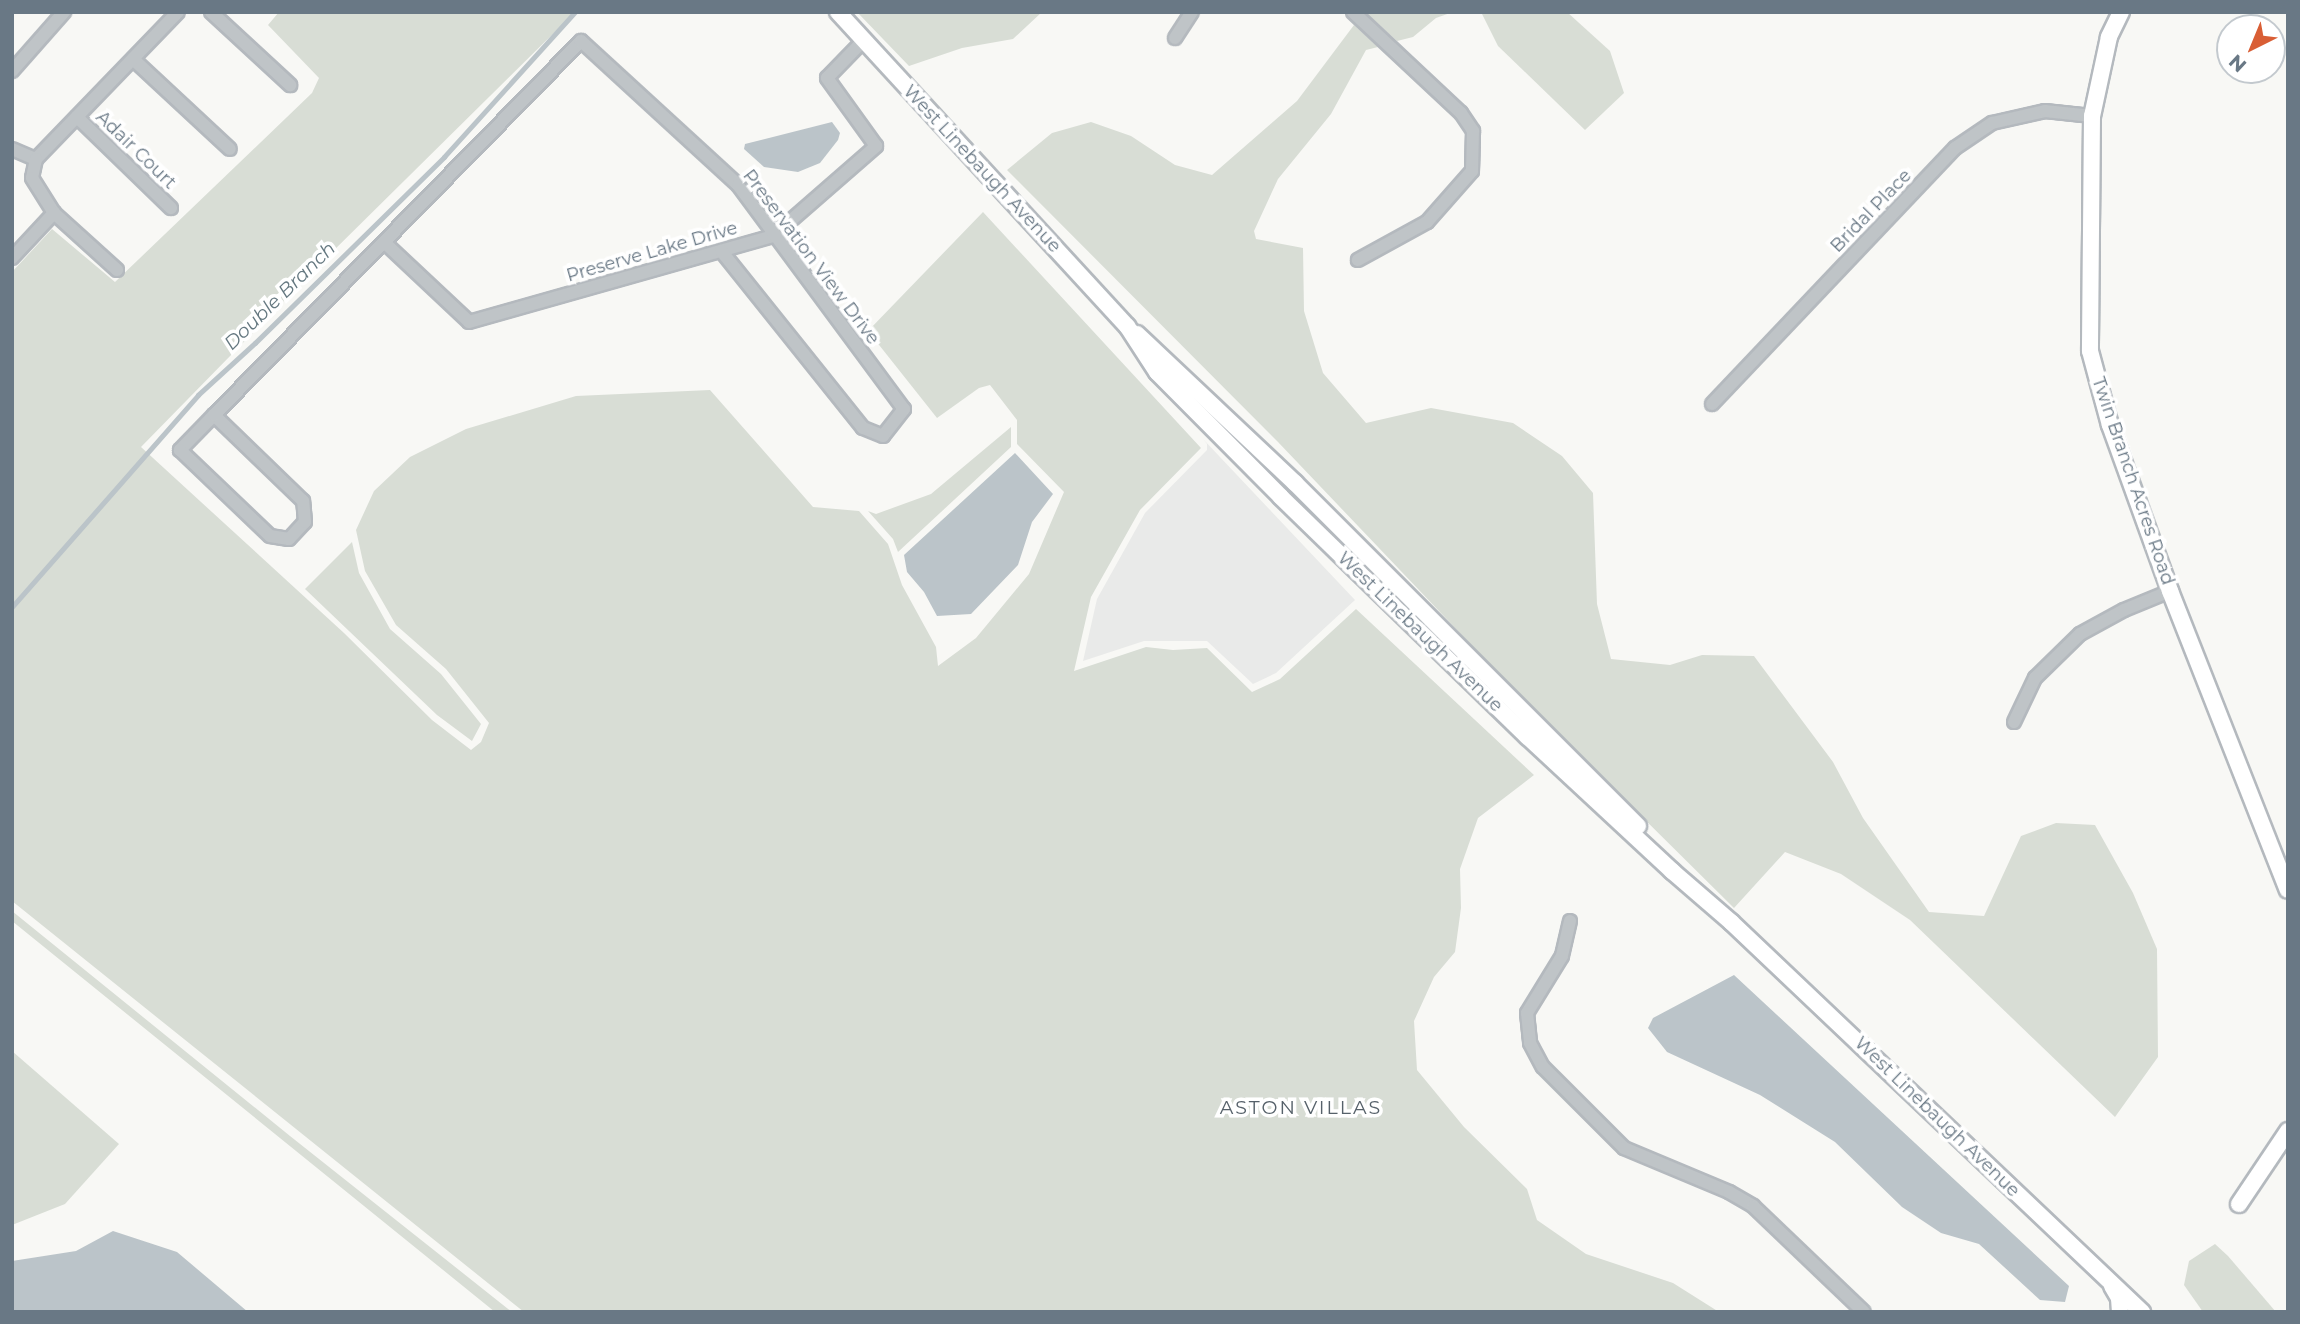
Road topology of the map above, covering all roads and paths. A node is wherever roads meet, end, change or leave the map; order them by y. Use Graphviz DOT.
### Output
graph roads {
  1 [pos="64,12"];
  2 [pos="178,12"];
  3 [pos="211,12"];
  4 [pos="838,12"];
  5 [pos="1192,12"];
  6 [pos="1353,12"];
  7 [pos="2121,12"];
  8 [pos="1175,38"];
  9 [pos="864,40"];
  10 [pos="133,58"];
  11 [pos="12,71"];
  12 [pos="290,85"];
  13 [pos="2092,116"];
  14 [pos="77,117"];
  15 [pos="12,149"];
  16 [pos="230,149"];
  17 [pos="36,159"];
  18 [pos="171,208"];
  19 [pos="54,213"];
  20 [pos="773,236"];
  21 [pos="385,243"];
  22 [pos="721,251"];
  23 [pos="12,258"];
  24 [pos="1358,260"];
  25 [pos="117,270"];
  26 [pos="1127,326"];
  27 [pos="1712,404"];
  28 [pos="214,415"];
  29 [pos="1295,483"];
  30 [pos="1281,497"];
  31 [pos="1353,542"];
  32 [pos="1341,555"];
  33 [pos="2170,591"];
  34 [pos="2014,722"];
  35 [pos="2288,890"];
  36 [pos="1570,921"];
  37 [pos="1731,922"];
  38 [pos="2288,1131"];
  39 [pos="2239,1204"];
  40 [pos="2109,1281"];
  41 [pos="1864,1312"];
  42 [pos="2120,1312"];
  43 [pos="2142,1312"];
  1 -- 11 [label="street"];
  2 -- 10 [label="street"];
  3 -- 12 [label="street"];
  4 -- 9 [label="main road, West Linebaugh Avenue"];
  5 -- 8 [label="street"];
  6 -- 24 [label="street"];
  7 -- 13 [label="main road, Twin Branch Acres Road"];
  9 -- 20 [label="street, Preserve Lake Drive"];
  9 -- 26 [label="main road, West Linebaugh Avenue"];
  10 -- 14 [label="street"];
  10 -- 16 [label="street"];
  13 -- 27 [label="street, Bridal Place"];
  13 -- 33 [label="main road, Twin Branch Acres Road"];
  14 -- 17 [label="street"];
  14 -- 18 [label="street, Adair Court"];
  15 -- 17 [label="street"];
  17 -- 19 [label="street"];
  19 -- 23 [label="street"];
  19 -- 25 [label="street"];
  20 -- 21 [label="street, Preservation View Drive"];
  20 -- 22 [label="street, Preserve Lake Drive"];
  20 -- 22 [label="street, Preservation View Drive"];
  21 -- 22 [label="street, Preserve Lake Drive"];
  21 -- 28 [label="street, Preservation View Drive"];
  26 -- 29 [label="main road, West Linebaugh Avenue"];
  26 -- 30 [label="main road, West Linebaugh Avenue"];
  28 -- 28 [label="street, Preservation View Drive"];
  29 -- 30 [label="main road"];
  29 -- 31 [label="main road, West Linebaugh Avenue"];
  30 -- 32 [label="main road, West Linebaugh Avenue"];
  31 -- 32 [label="main road"];
  31 -- 37 [label="main road, West Linebaugh Avenue"];
  32 -- 37 [label="main road, West Linebaugh Avenue"];
  33 -- 34 [label="street"];
  33 -- 35 [label="main road, Twin Branch Acres Road"];
  36 -- 41 [label="street"];
  37 -- 40 [label="main road, West Linebaugh Avenue"];
  38 -- 39 [label="main road"];
  40 -- 42 [label="main road"];
  40 -- 43 [label="main road, West Linebaugh Avenue"];
}
